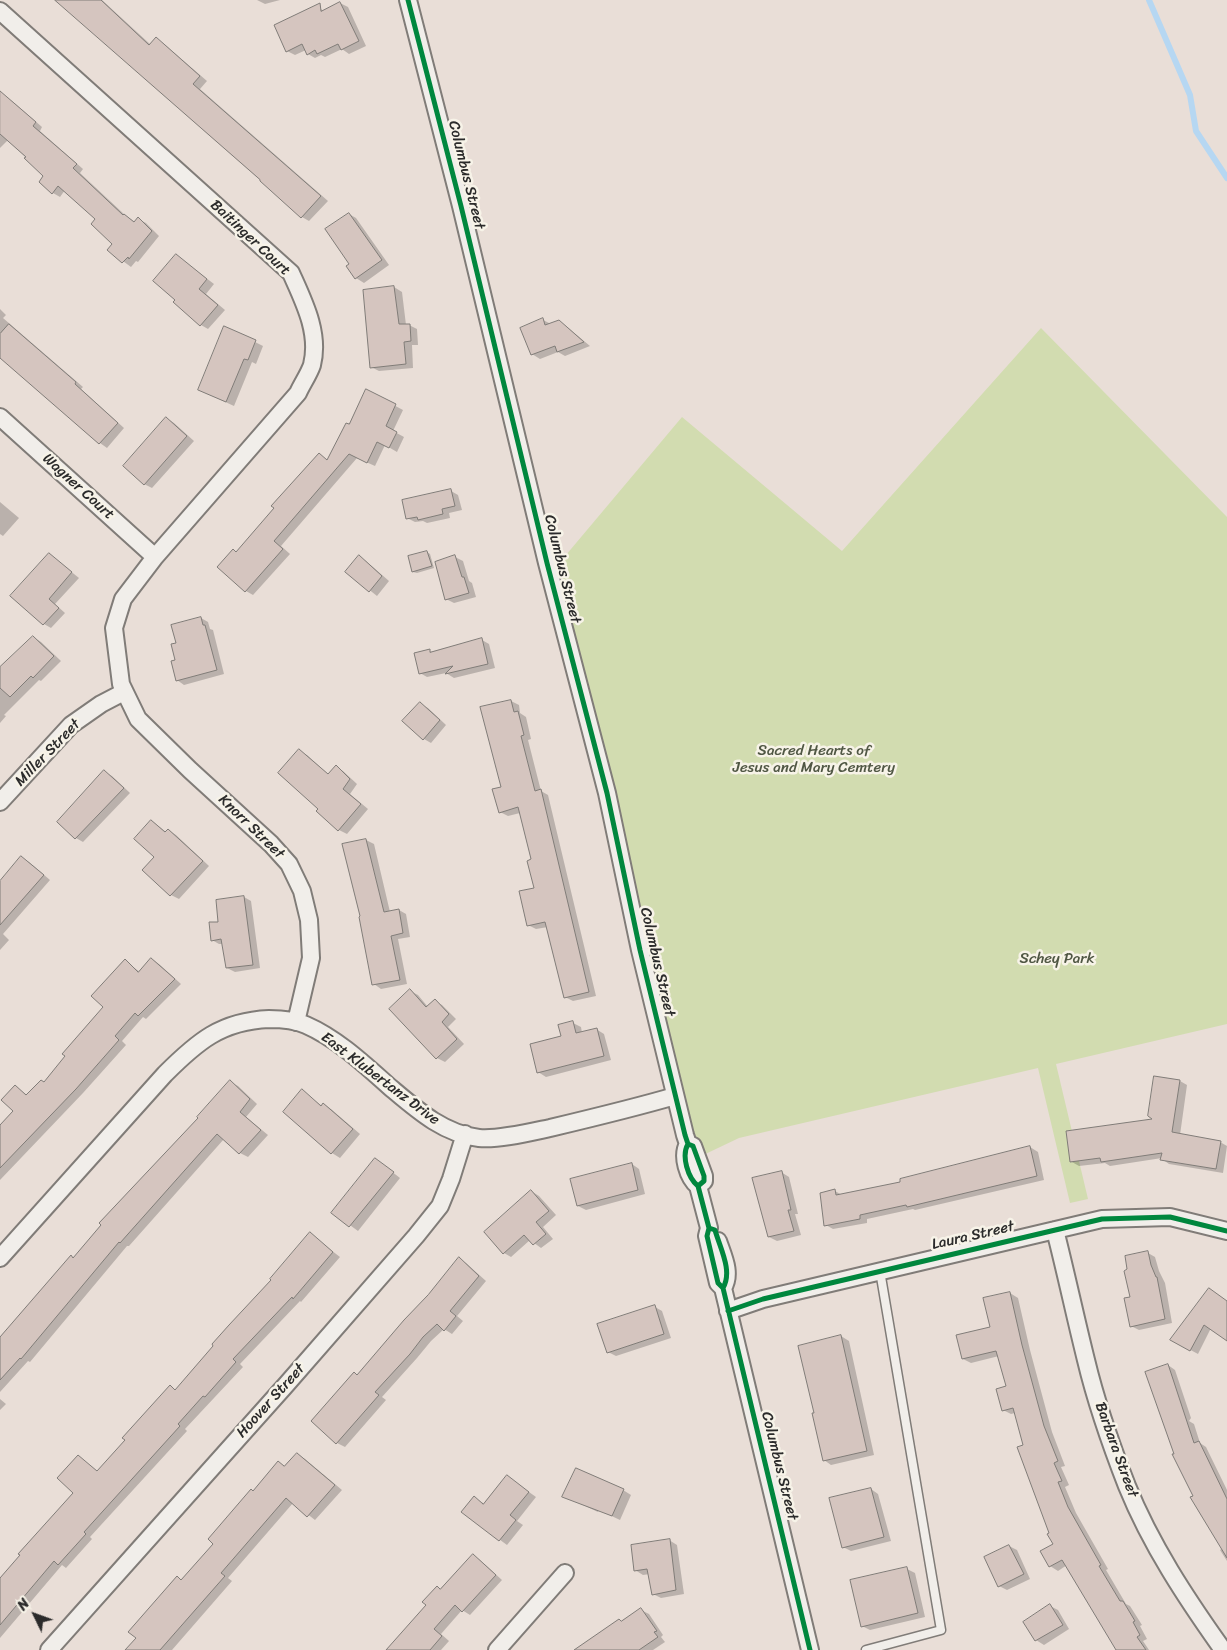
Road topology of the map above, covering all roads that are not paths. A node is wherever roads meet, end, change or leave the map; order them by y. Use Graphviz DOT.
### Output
graph roads {
  1 [pos="408,0"];
  2 [pos="0,11"];
  3 [pos="0,417"];
  4 [pos="156,557"];
  5 [pos="124,692"];
  6 [pos="0,802"];
  7 [pos="296,1022"];
  8 [pos="676,1096"];
  9 [pos="465,1134"];
  10 [pos="1055,1230"];
  11 [pos="1227,1230"];
  12 [pos="0,1258"];
  13 [pos="880,1271"];
  14 [pos="728,1311"];
  15 [pos="565,1573"];
  16 [pos="49,1650"];
  17 [pos="498,1650"];
  18 [pos="810,1650"];
  19 [pos="866,1650"];
  20 [pos="1224,1650"];
  1 -- 8 [label="street, Columbus Street"];
  2 -- 4 [label="street, Baitinger Court"];
  3 -- 4 [label="street, Wagner Court"];
  4 -- 5 [label="street, Baitinger Court"];
  5 -- 6 [label="street, Miller Street"];
  5 -- 7 [label="street, Knorr Street"];
  7 -- 9 [label="street, East Klubertanz Drive"];
  7 -- 12 [label="street, East Klubertanz Drive"];
  8 -- 9 [label="street, East Klubertanz Drive"];
  8 -- 14 [label="street, Columbus Street"];
  9 -- 16 [label="street, Hoover Street"];
  10 -- 11 [label="street, Laura Street"];
  10 -- 13 [label="street, Laura Street"];
  10 -- 20 [label="street, Barbara Street"];
  13 -- 14 [label="street, Laura Street"];
  13 -- 19 [label="lane"];
  14 -- 18 [label="street, Columbus Street"];
  15 -- 17 [label="street"];
}
